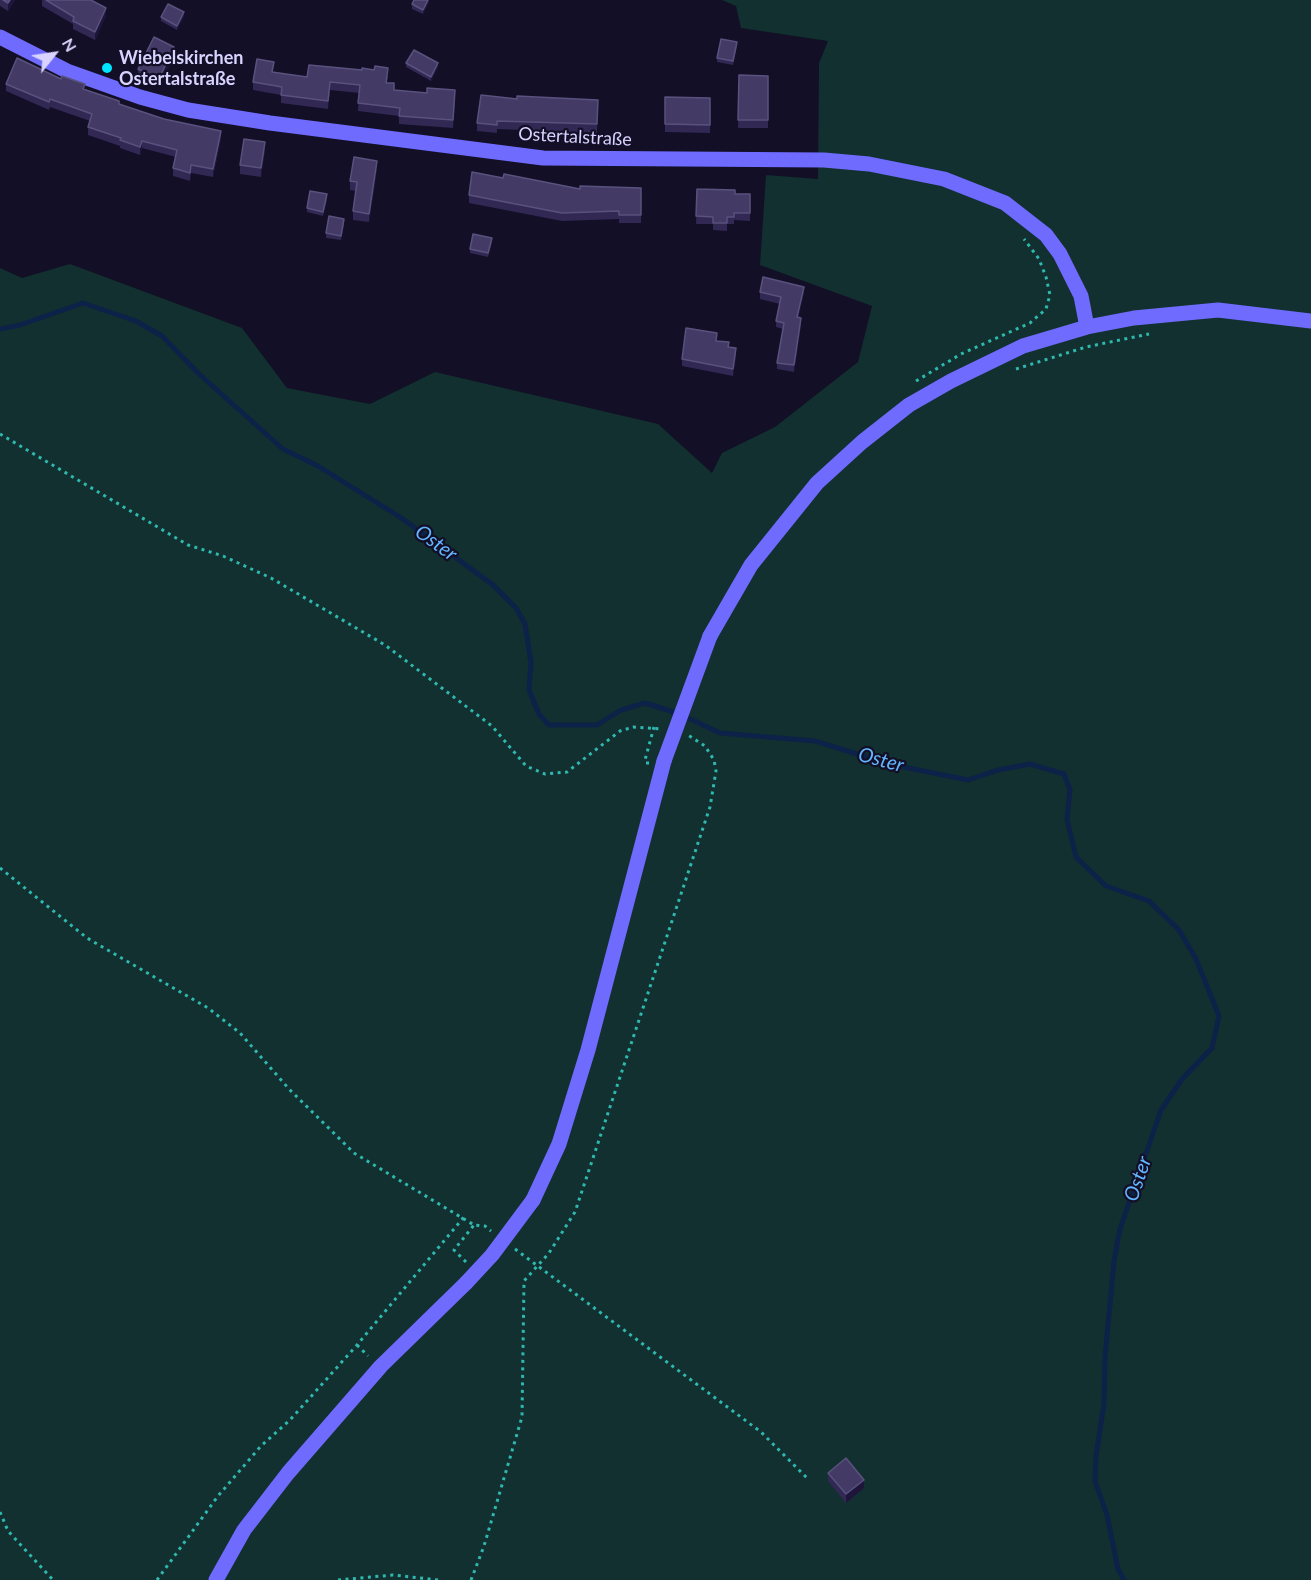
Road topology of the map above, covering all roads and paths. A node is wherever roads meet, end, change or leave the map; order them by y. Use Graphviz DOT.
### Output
graph roads {
  1 [pos="0,37"];
  2 [pos="1018,234"];
  3 [pos="1311,321"];
  4 [pos="1087,327"];
  5 [pos="1157,333"];
  6 [pos="1003,355"];
  7 [pos="909,386"];
  8 [pos="0,434"];
  9 [pos="654,727"];
  10 [pos="665,730"];
  11 [pos="677,732"];
  12 [pos="645,763"];
  13 [pos="0,868"];
  14 [pos="464,1217"];
  15 [pos="474,1224"];
  16 [pos="485,1226"];
  17 [pos="467,1263"];
  18 [pos="537,1266"];
  19 [pos="357,1345"];
  20 [pos="372,1359"];
  21 [pos="808,1479"];
  22 [pos="0,1512"];
  23 [pos="53,1580"];
  24 [pos="157,1580"];
  25 [pos="216,1580"];
  26 [pos="338,1580"];
  27 [pos="438,1580"];
  28 [pos="471,1580"];
  1 -- 4 [label="main road, Ostertalstraße"];
  2 -- 7 [label="path"];
  3 -- 4 [label="main road"];
  4 -- 6 [label="main road"];
  5 -- 6 [label="path"];
  6 -- 25 [label="main road, bridge"];
  8 -- 9 [label="path"];
  9 -- 10 [label="path"];
  9 -- 12 [label="path"];
  11 -- 18 [label="path"];
  13 -- 14 [label="path"];
  14 -- 15 [label="path"];
  14 -- 19 [label="path"];
  15 -- 16 [label="path"];
  15 -- 17 [label="path"];
  18 -- 21 [label="path"];
  18 -- 28 [label="path"];
  19 -- 20 [label="path"];
  19 -- 24 [label="path"];
  22 -- 23 [label="path"];
  26 -- 27 [label="path"];
}
